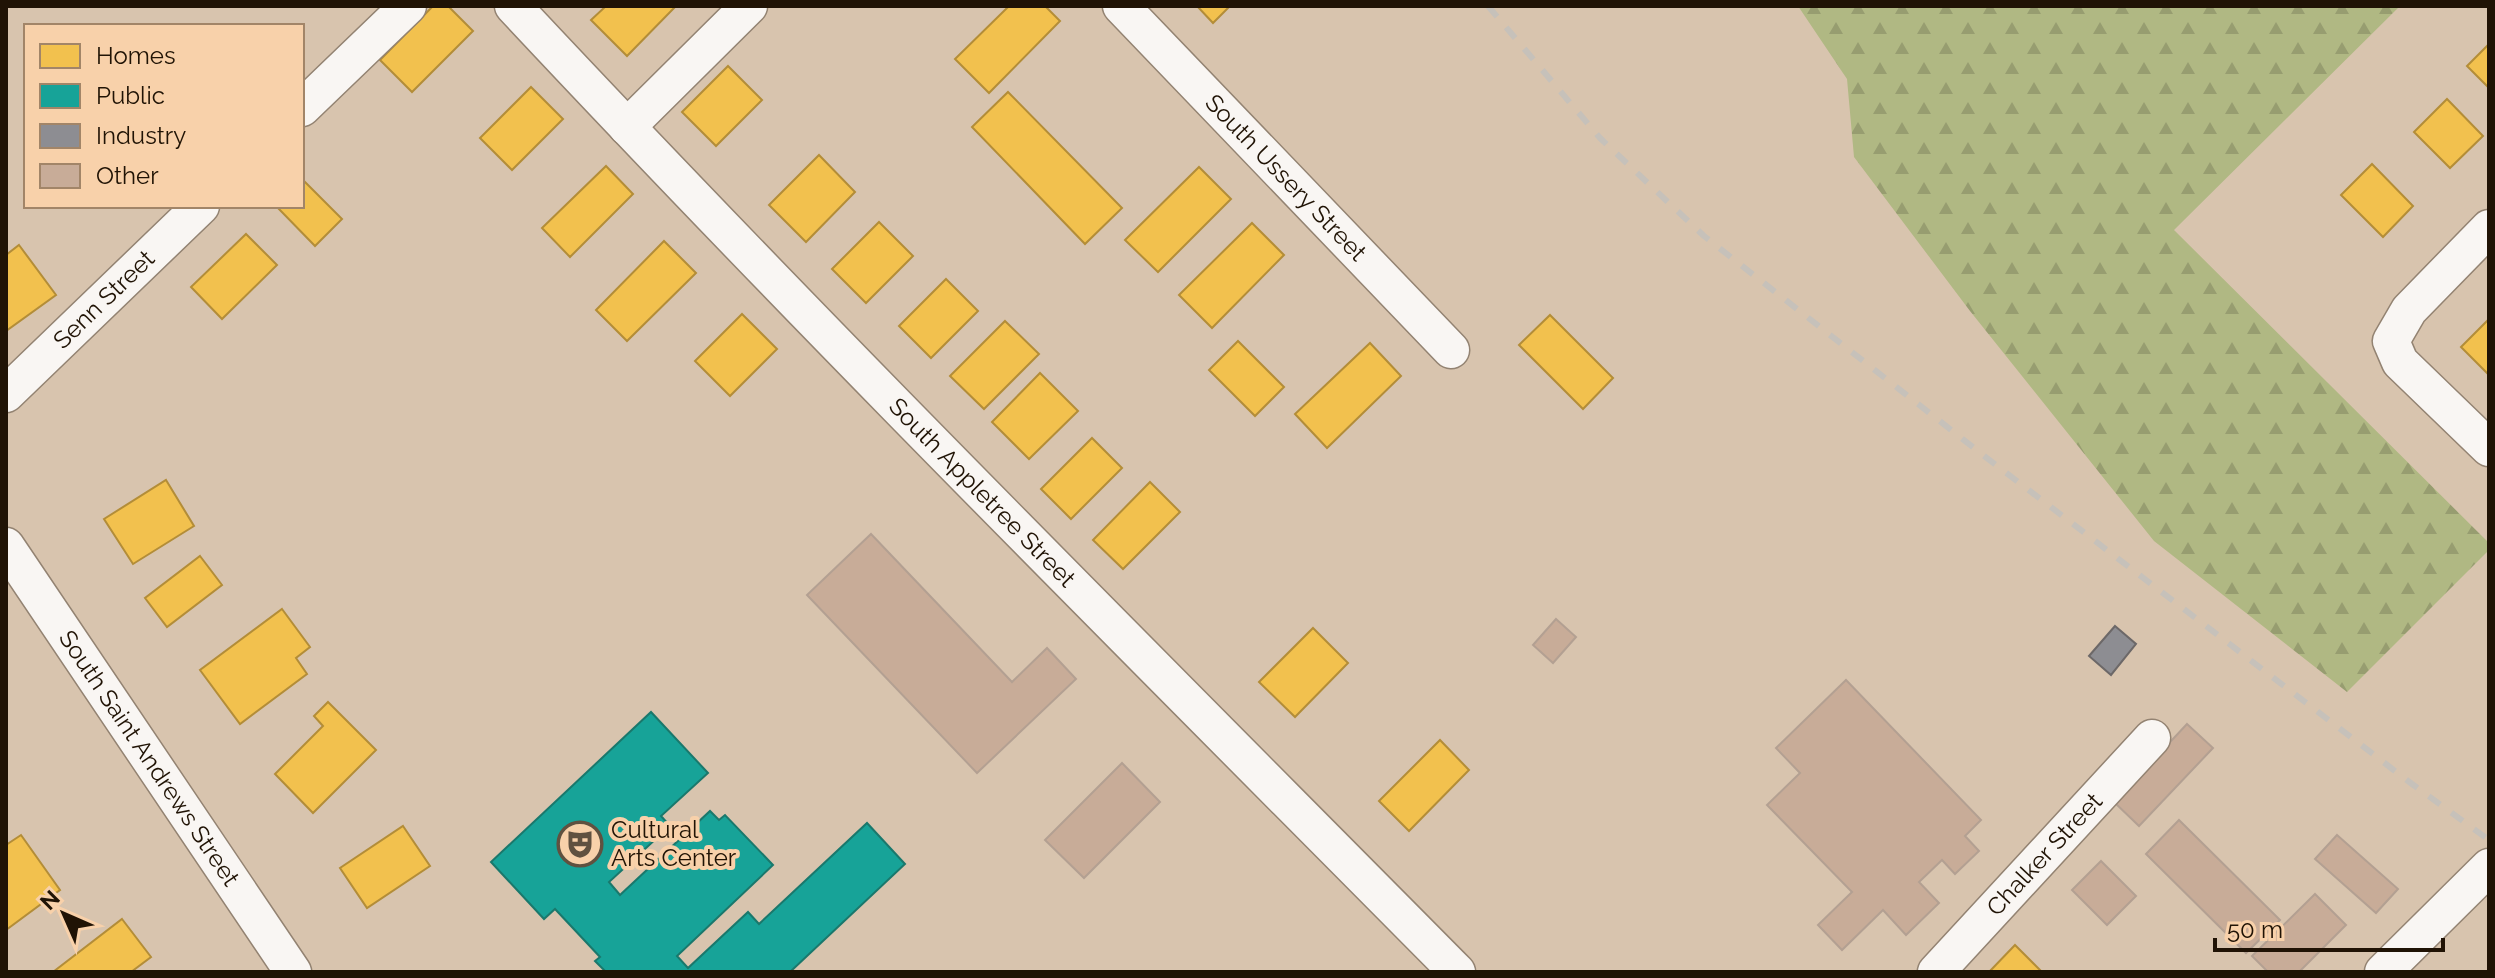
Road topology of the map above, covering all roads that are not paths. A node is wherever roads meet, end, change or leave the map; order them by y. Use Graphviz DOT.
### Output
graph roads {
  1 [pos="408,6"];
  2 [pos="513,6"];
  3 [pos="749,6"];
  4 [pos="1121,6"];
  5 [pos="304,106"];
  6 [pos="627,127"];
  7 [pos="199,208"];
  8 [pos="2489,228"];
  9 [pos="1451,350"];
  10 [pos="6,394"];
  11 [pos="2489,448"];
  12 [pos="6,546"];
  13 [pos="2152,738"];
  14 [pos="2489,867"];
  15 [pos="293,972"];
  16 [pos="1457,972"];
  17 [pos="1936,972"];
  18 [pos="2383,972"];
  1 -- 5 [label="street"];
  2 -- 6 [label="street, South Appletree Street"];
  3 -- 6 [label="street"];
  4 -- 9 [label="street, South Ussery Street"];
  6 -- 16 [label="street, South Appletree Street"];
  7 -- 10 [label="street, Senn Street"];
  8 -- 11 [label="street"];
  12 -- 15 [label="street, South Saint Andrews Street"];
  13 -- 17 [label="street, Chalker Street"];
  14 -- 18 [label="street"];
}
